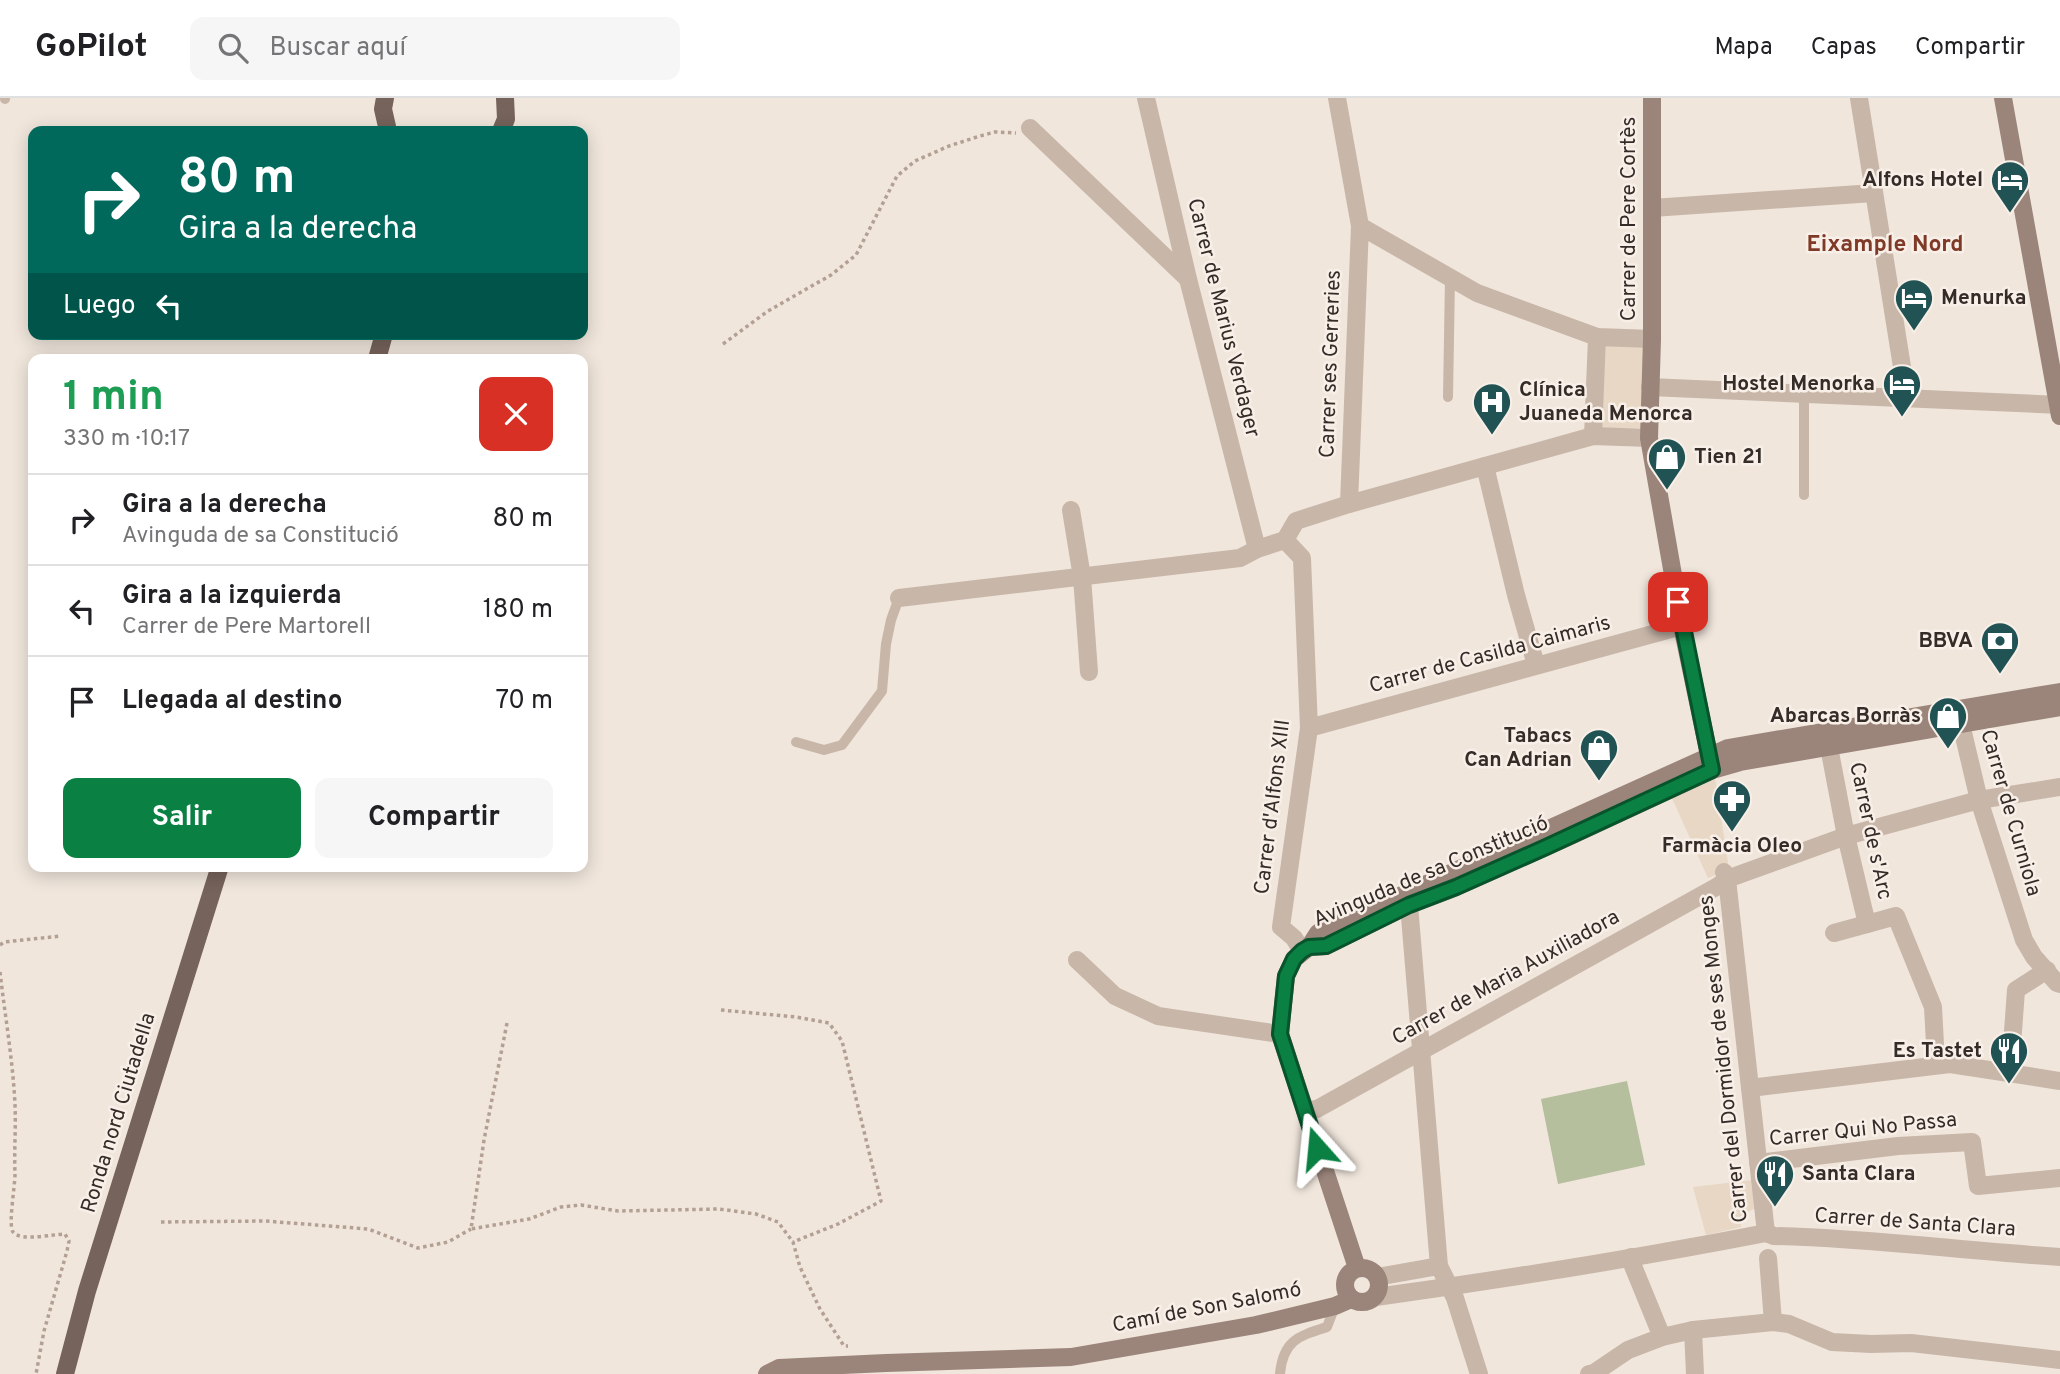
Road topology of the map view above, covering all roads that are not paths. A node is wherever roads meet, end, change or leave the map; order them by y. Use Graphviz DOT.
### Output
graph roads {
  1 [pos="385,98"];
  2 [pos="509,98"];
  3 [pos="1146,98"];
  4 [pos="1337,98"];
  5 [pos="1652,98"];
  6 [pos="1859,98"];
  7 [pos="2003,98"];
  8 [pos="387,126"];
  9 [pos="503,126"];
  10 [pos="1033,130"];
  11 [pos="1874,193"];
  12 [pos="1652,208"];
  13 [pos="1360,226"];
  14 [pos="1450,277"];
  15 [pos="1188,279"];
  16 [pos="1597,337"];
  17 [pos="1652,339"];
  18 [pos="1650,387"];
  19 [pos="1804,394"];
  20 [pos="1448,397"];
  21 [pos="1907,398"];
  22 [pos="2059,409"];
  23 [pos="1594,436"];
  24 [pos="1649,438"];
  25 [pos="1485,466"];
  26 [pos="1804,495"];
  27 [pos="1349,504"];
  28 [pos="1071,510"];
  29 [pos="1285,540"];
  30 [pos="1257,549"];
  31 [pos="1082,577"];
  32 [pos="899,598"];
  33 [pos="1682,626"];
  34 [pos="1536,665"];
  35 [pos="1089,672"];
  36 [pos="2060,692"];
  37 [pos="2060,707"];
  38 [pos="1960,717"];
  39 [pos="1309,728"];
  40 [pos="1828,739"];
  41 [pos="796,741"];
  42 [pos="1712,768"];
  43 [pos="2060,787"];
  44 [pos="1979,800"];
  45 [pos="1846,836"];
  46 [pos="218,872"];
  47 [pos="1446,874"];
  48 [pos="1725,875"];
  49 [pos="1409,905"];
  50 [pos="1867,924"];
  51 [pos="1834,933"];
  52 [pos="1305,949"];
  53 [pos="1077,960"];
  54 [pos="2047,970"];
  55 [pos="2060,984"];
  56 [pos="1280,1034"];
  57 [pos="1421,1051"];
  58 [pos="1935,1057"];
  59 [pos="2010,1073"];
  60 [pos="2060,1081"];
  61 [pos="1750,1088"];
  62 [pos="1305,1111"];
  63 [pos="1758,1163"];
  64 [pos="2060,1178"];
  65 [pos="1766,1233"];
  66 [pos="2060,1256"];
  67 [pos="1631,1257"];
  68 [pos="1768,1258"];
  69 [pos="1439,1266"];
  70 [pos="1357,1268"];
  71 [pos="1377,1277"];
  72 [pos="1448,1287"];
  73 [pos="1376,1297"];
  74 [pos="1343,1302"];
  75 [pos="1773,1322"];
  76 [pos="1693,1330"];
  77 [pos="1662,1337"];
  78 [pos="1065,1357"];
  79 [pos="2060,1360"];
  80 [pos="994,1369"];
  81 [pos="65,1374"];
  82 [pos="767,1374"];
  83 [pos="1024,1374"];
  84 [pos="1280,1374"];
  85 [pos="1479,1374"];
  86 [pos="1593,1374"];
  87 [pos="1695,1374"];
  1 -- 8 [label="main road"];
  2 -- 9 [label="main road"];
  3 -- 15 [label="street, Carrer de Marius Verdager"];
  4 -- 13 [label="street, Carrer ses Gerreries"];
  5 -- 12 [label="street, Carrer de Pere Cortès"];
  6 -- 11 [label="street"];
  7 -- 22 [label="street"];
  10 -- 15 [label="street"];
  11 -- 12 [label="street"];
  11 -- 21 [label="street"];
  12 -- 17 [label="street, Carrer de Pere Cortès"];
  13 -- 14 [label="street"];
  13 -- 27 [label="street, Carrer ses Gerreries"];
  14 -- 16 [label="street"];
  14 -- 20 [label="lane"];
  15 -- 30 [label="street, Carrer de Marius Verdager"];
  16 -- 17 [label="street"];
  16 -- 23 [label="street"];
  17 -- 18 [label="street, Carrer de Pere Cortès"];
  18 -- 19 [label="street"];
  18 -- 24 [label="street, Carrer de Pere Cortès"];
  19 -- 21 [label="street"];
  19 -- 26 [label="lane"];
  21 -- 22 [label="street"];
  23 -- 24 [label="street"];
  23 -- 25 [label="street"];
  24 -- 33 [label="street, Carrer de Pere Cortès"];
  25 -- 27 [label="street"];
  25 -- 34 [label="street"];
  27 -- 29 [label="street"];
  28 -- 31 [label="street"];
  29 -- 30 [label="street"];
  29 -- 39 [label="street, Carrer d'Alfons XIII"];
  30 -- 31 [label="street"];
  31 -- 32 [label="street"];
  31 -- 35 [label="street"];
  32 -- 41 [label="lane"];
  33 -- 34 [label="street, Carrer de Casilda Caimaris"];
  33 -- 42 [label="street, Carrer de Pere Cortès"];
  34 -- 39 [label="street, Carrer de Casilda Caimaris"];
  36 -- 38 [label="street, Avinguda de sa Constitució"];
  37 -- 38 [label="street, Avinguda de sa Constitució"];
  38 -- 40 [label="street, Avinguda de sa Constitució"];
  38 -- 44 [label="street, Carrer de Curniola"];
  39 -- 52 [label="street, Carrer d'Alfons XIII"];
  40 -- 42 [label="street, Avinguda de sa Constitució"];
  40 -- 45 [label="street, Carrer de s'Arc"];
  42 -- 47 [label="street, Avinguda de sa Constitució"];
  42 -- 49 [label="street, Avinguda de sa Constitució"];
  43 -- 44 [label="street, Carrer de Maria Auxiliadora"];
  44 -- 45 [label="street, Carrer de Maria Auxiliadora"];
  44 -- 54 [label="street, Carrer de Curniola"];
  45 -- 48 [label="street, Carrer de Maria Auxiliadora"];
  45 -- 50 [label="street, Carrer de s'Arc"];
  46 -- 81 [label="main road, Ronda nord Ciutadella"];
  47 -- 49 [label="street"];
  47 -- 52 [label="street, Avinguda de sa Constitució"];
  48 -- 57 [label="street, Carrer de Maria Auxiliadora"];
  48 -- 61 [label="street, Carrer del Dormidor de ses Monges"];
  49 -- 52 [label="street, Avinguda de sa Constitució"];
  49 -- 57 [label="street"];
  50 -- 51 [label="street, Carrer de s'Arc"];
  50 -- 58 [label="street, Carrer de s'Arc"];
  52 -- 56 [label="street"];
  53 -- 56 [label="street"];
  54 -- 55 [label="street, Carrer de Curniola"];
  54 -- 59 [label="street"];
  56 -- 62 [label="street"];
  57 -- 62 [label="street, Carrer de Maria Auxiliadora"];
  57 -- 69 [label="street"];
  58 -- 59 [label="street"];
  58 -- 61 [label="street"];
  59 -- 60 [label="street"];
  61 -- 63 [label="street, Carrer del Dormidor de ses Monges"];
  62 -- 70 [label="street"];
  63 -- 64 [label="street, Carrer Qui No Passa"];
  63 -- 65 [label="street, Carrer del Dormidor de ses Monges"];
  65 -- 66 [label="street, Carrer de Santa Clara"];
  65 -- 67 [label="street, Carrer de Santa Clara"];
  67 -- 72 [label="street, Carrer de Santa Clara"];
  67 -- 77 [label="street"];
  68 -- 75 [label="street"];
  69 -- 71 [label="street"];
  69 -- 72 [label="street"];
  70 -- 71 [label="street"];
  70 -- 74 [label="street"];
  71 -- 73 [label="street"];
  72 -- 73 [label="street, Carrer de Santa Clara"];
  72 -- 85 [label="street"];
  73 -- 74 [label="street"];
  74 -- 78 [label="street, Camí de Son Salomó"];
  74 -- 84 [label="lane"];
  75 -- 76 [label="street"];
  75 -- 79 [label="street"];
  76 -- 77 [label="street"];
  76 -- 87 [label="street"];
  77 -- 86 [label="street"];
  78 -- 80 [label="street"];
  78 -- 83 [label="street"];
  80 -- 82 [label="street"];
}
